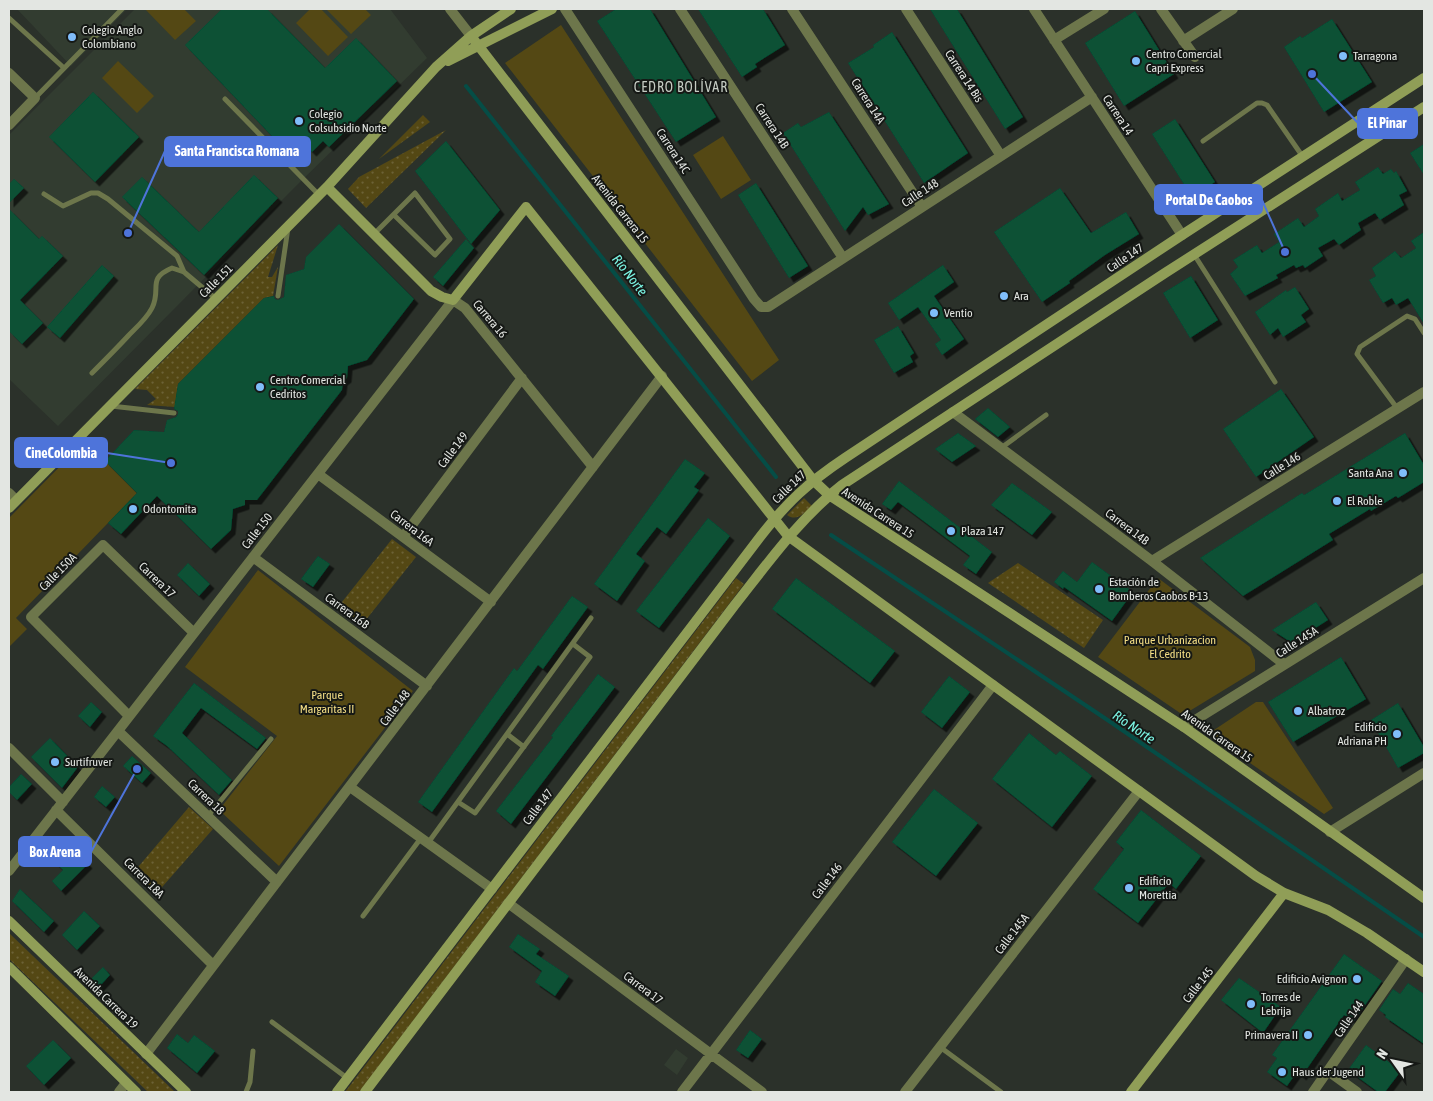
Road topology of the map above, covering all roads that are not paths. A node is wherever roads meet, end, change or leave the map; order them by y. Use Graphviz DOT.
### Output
graph roads {
  1 [pos="122,9"];
  2 [pos="450,9"];
  3 [pos="511,9"];
  4 [pos="552,9"];
  5 [pos="565,9"];
  6 [pos="680,9"];
  7 [pos="792,9"];
  8 [pos="906,9"];
  9 [pos="1034,9"];
  10 [pos="1104,9"];
  11 [pos="1161,9"];
  12 [pos="1233,9"];
  13 [pos="9,18"];
  14 [pos="471,36"];
  15 [pos="1054,40"];
  16 [pos="1183,41"];
  17 [pos="479,46"];
  18 [pos="1195,58"];
  19 [pos="436,66"];
  20 [pos="64,68"];
  21 [pos="9,73"];
  22 [pos="1424,78"];
  23 [pos="1092,97"];
  24 [pos="35,98"];
  25 [pos="226,99"];
  26 [pos="1424,107"];
  27 [pos="9,125"];
  28 [pos="1203,141"];
  29 [pos="1002,156"];
  30 [pos="1303,157"];
  31 [pos="327,187"];
  32 [pos="44,194"];
  33 [pos="319,195"];
  34 [pos="922,207"];
  35 [pos="394,215"];
  36 [pos="289,226"];
  37 [pos="374,234"];
  38 [pos="1182,235"];
  39 [pos="1194,256"];
  40 [pos="843,258"];
  41 [pos="184,272"];
  42 [pos="278,296"];
  43 [pos="216,299"];
  44 [pos="454,300"];
  45 [pos="761,307"];
  46 [pos="1424,333"];
  47 [pos="92,374"];
  48 [pos="662,376"];
  49 [pos="522,378"];
  50 [pos="1275,382"];
  51 [pos="1424,392"];
  52 [pos="110,406"];
  53 [pos="1398,409"];
  54 [pos="953,412"];
  55 [pos="174,413"];
  56 [pos="1046,415"];
  57 [pos="1001,449"];
  58 [pos="593,467"];
  59 [pos="318,474"];
  60 [pos="813,480"];
  61 [pos="829,495"];
  62 [pos="11,500"];
  63 [pos="774,519"];
  64 [pos="788,536"];
  65 [pos="403,537"];
  66 [pos="103,545"];
  67 [pos="253,557"];
  68 [pos="1152,561"];
  69 [pos="1424,578"];
  70 [pos="491,602"];
  71 [pos="591,618"];
  72 [pos="194,633"];
  73 [pos="573,644"];
  74 [pos="1284,664"];
  75 [pos="427,686"];
  76 [pos="993,686"];
  77 [pos="129,716"];
  78 [pos="1184,726"];
  79 [pos="118,731"];
  80 [pos="507,734"];
  81 [pos="271,739"];
  82 [pos="524,747"];
  83 [pos="9,748"];
  84 [pos="1424,773"];
  85 [pos="350,787"];
  86 [pos="1139,791"];
  87 [pos="458,802"];
  88 [pos="59,806"];
  89 [pos="208,816"];
  90 [pos="1330,832"];
  91 [pos="425,840"];
  92 [pos="9,871"];
  93 [pos="277,882"];
  94 [pos="492,889"];
  95 [pos="1284,893"];
  96 [pos="1424,898"];
  97 [pos="508,903"];
  98 [pos="363,916"];
  99 [pos="9,921"];
  100 [pos="1406,959"];
  101 [pos="213,966"];
  102 [pos="9,967"];
  103 [pos="1424,972"];
  104 [pos="272,1022"];
  105 [pos="940,1047"];
  106 [pos="253,1051"];
  107 [pos="146,1054"];
  108 [pos="711,1054"];
  109 [pos="1328,1071"];
  110 [pos="347,1079"];
  111 [pos="126,1083"];
  112 [pos="119,1092"];
  113 [pos="136,1092"];
  114 [pos="186,1092"];
  115 [pos="246,1092"];
  116 [pos="337,1092"];
  117 [pos="365,1092"];
  118 [pos="682,1092"];
  119 [pos="762,1092"];
  120 [pos="905,1092"];
  121 [pos="1001,1092"];
  122 [pos="1130,1092"];
  123 [pos="1313,1092"];
  124 [pos="1357,1092"];
  1 -- 20 [label="lane"];
  2 -- 14 [label="street, Avenida Carrera 15"];
  3 -- 14 [label="main road, Calle 151"];
  4 -- 17 [label="main road, Calle 151"];
  5 -- 45 [label="street, Carrera 14C"];
  6 -- 40 [label="street, Carrera 14B"];
  7 -- 34 [label="street, Carrera 14A"];
  8 -- 29 [label="street, Carrera 14 Bis"];
  9 -- 15 [label="street, Carrera 14"];
  10 -- 15 [label="street"];
  11 -- 16 [label="street"];
  12 -- 16 [label="street"];
  13 -- 20 [label="lane"];
  14 -- 17 [label="main road, Avenida Carrera 15"];
  14 -- 19 [label="main road, Calle 151"];
  15 -- 23 [label="street, Carrera 14"];
  16 -- 18 [label="street"];
  17 -- 19 [label="main road, Calle 151"];
  17 -- 60 [label="main road, Avenida Carrera 15"];
  19 -- 31 [label="main road, Calle 151"];
  20 -- 24 [label="lane"];
  21 -- 24 [label="street"];
  22 -- 30 [label="main road, Calle 147"];
  23 -- 29 [label="street, Calle 148"];
  23 -- 38 [label="street, Carrera 14"];
  24 -- 27 [label="street"];
  25 -- 33 [label="lane"];
  26 -- 39 [label="main road"];
  28 -- 30 [label="lane"];
  29 -- 34 [label="street, Calle 148"];
  30 -- 38 [label="main road, Calle 147"];
  31 -- 33 [label="main road, Calle 151"];
  31 -- 37 [label="main road, Carrera 16"];
  32 -- 41 [label="lane"];
  33 -- 36 [label="main road, Calle 151"];
  34 -- 40 [label="street, Calle 148"];
  35 -- 35 [label="lane"];
  35 -- 37 [label="lane"];
  36 -- 42 [label="lane"];
  36 -- 43 [label="main road, Calle 151"];
  37 -- 44 [label="main road, Carrera 16"];
  38 -- 60 [label="main road, Calle 147"];
  39 -- 50 [label="lane"];
  39 -- 54 [label="main road"];
  40 -- 45 [label="street, Calle 148"];
  41 -- 43 [label="lane"];
  41 -- 47 [label="lane"];
  43 -- 52 [label="main road, Calle 151"];
  44 -- 48 [label="main road, Calle 150"];
  44 -- 49 [label="street, Carrera 16"];
  44 -- 59 [label="street, Calle 150"];
  46 -- 53 [label="lane"];
  48 -- 58 [label="street, Calle 148"];
  48 -- 63 [label="main road"];
  49 -- 58 [label="street, Carrera 16"];
  49 -- 65 [label="street, Calle 149"];
  51 -- 53 [label="street, Calle 146"];
  52 -- 55 [label="lane"];
  52 -- 62 [label="main road, Calle 151"];
  53 -- 68 [label="street, Calle 146"];
  54 -- 57 [label="street, Carrera 14B"];
  54 -- 61 [label="main road"];
  56 -- 57 [label="lane"];
  57 -- 68 [label="street, Carrera 14B"];
  58 -- 70 [label="street, Calle 148"];
  59 -- 65 [label="street, Carrera 16A"];
  59 -- 67 [label="street, Calle 150"];
  60 -- 61 [label="main road, Avenida Carrera 15"];
  60 -- 63 [label="main road, Calle 147"];
  61 -- 64 [label="main road"];
  61 -- 78 [label="main road, Avenida Carrera 15"];
  63 -- 64 [label="main road"];
  63 -- 94 [label="main road, Calle 147"];
  64 -- 76 [label="main road"];
  64 -- 97 [label="main road"];
  65 -- 70 [label="street, Carrera 16A"];
  66 -- 72 [label="street, Carrera 17"];
  66 -- 77 [label="street, Calle 150A"];
  67 -- 72 [label="street, Calle 150"];
  67 -- 75 [label="street, Carrera 16B"];
  68 -- 74 [label="street, Carrera 14B"];
  69 -- 74 [label="street, Calle 145A"];
  70 -- 75 [label="street, Calle 148"];
  71 -- 73 [label="lane"];
  72 -- 77 [label="street, Calle 150"];
  73 -- 80 [label="lane"];
  73 -- 82 [label="lane"];
  74 -- 78 [label="street, Calle 145A"];
  75 -- 85 [label="street, Calle 148"];
  76 -- 86 [label="main road"];
  76 -- 108 [label="street, Calle 146"];
  77 -- 79 [label="street, Calle 150"];
  78 -- 90 [label="main road, Avenida Carrera 15"];
  79 -- 88 [label="street, Calle 150"];
  79 -- 89 [label="street, Carrera 18"];
  80 -- 82 [label="lane"];
  80 -- 87 [label="lane"];
  81 -- 89 [label="lane"];
  82 -- 87 [label="lane"];
  83 -- 88 [label="street, Carrera 18A"];
  84 -- 90 [label="street"];
  85 -- 91 [label="street"];
  85 -- 93 [label="street, Calle 148"];
  86 -- 95 [label="main road"];
  86 -- 105 [label="street, Calle 145A"];
  87 -- 91 [label="lane"];
  88 -- 92 [label="street, Calle 150"];
  88 -- 101 [label="street, Carrera 18A"];
  89 -- 93 [label="street, Carrera 18"];
  90 -- 96 [label="main road, Avenida Carrera 15"];
  91 -- 94 [label="street"];
  91 -- 98 [label="lane"];
  93 -- 101 [label="street, Calle 148"];
  94 -- 110 [label="main road, Calle 147"];
  95 -- 100 [label="main road"];
  95 -- 122 [label="main road, Calle 145"];
  97 -- 108 [label="street, Carrera 17"];
  97 -- 117 [label="main road"];
  99 -- 107 [label="main road, Avenida Carrera 19"];
  100 -- 103 [label="main road"];
  100 -- 109 [label="street, Calle 144"];
  101 -- 107 [label="street, Calle 148"];
  102 -- 111 [label="main road"];
  104 -- 110 [label="lane"];
  105 -- 120 [label="street, Calle 145A"];
  105 -- 121 [label="lane"];
  106 -- 115 [label="lane"];
  107 -- 114 [label="main road, Avenida Carrera 19"];
  108 -- 118 [label="street, Calle 146"];
  108 -- 119 [label="street, Carrera 17"];
  109 -- 123 [label="street, Calle 144"];
  109 -- 124 [label="street"];
  110 -- 116 [label="main road, Calle 147"];
  111 -- 112 [label="street"];
  111 -- 113 [label="main road"];
}
